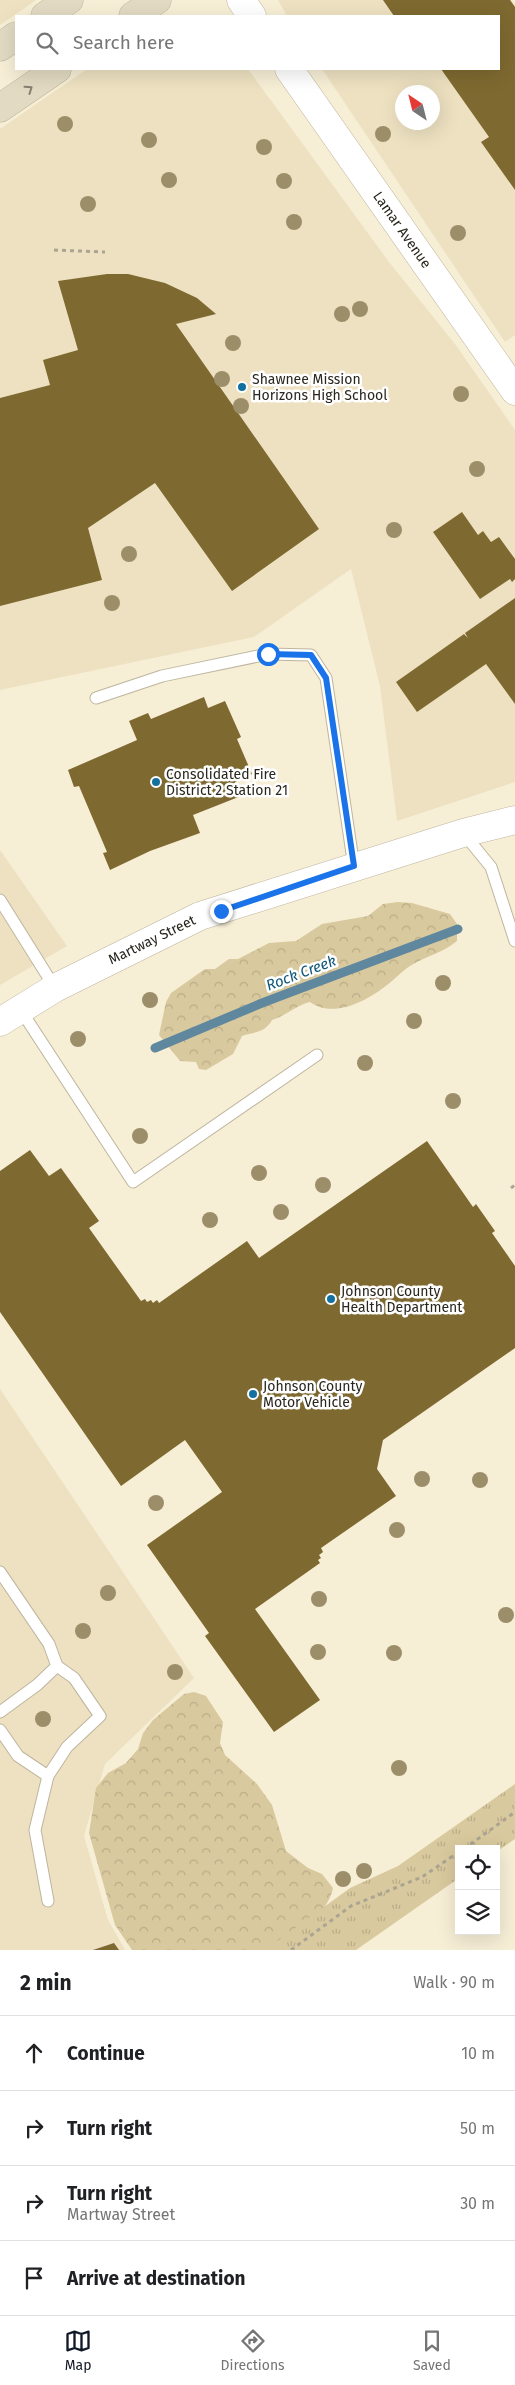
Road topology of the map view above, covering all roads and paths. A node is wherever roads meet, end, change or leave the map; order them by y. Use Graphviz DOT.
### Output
graph roads {
  1 [pos="69,0"];
  2 [pos="156,0"];
  3 [pos="241,0"];
  4 [pos="47,15"];
  5 [pos="134,15"];
  6 [pos="251,15"];
  7 [pos="15,37"];
  8 [pos="0,48"];
  9 [pos="56,70"];
  10 [pos="290,70"];
  11 [pos="0,108"];
  12 [pos="54,250"];
  13 [pos="105,252"];
  14 [pos="515,391"];
  15 [pos="96,698"];
  16 [pos="515,820"];
  17 [pos="463,832"];
  18 [pos="354,866"];
  19 [pos="0,900"];
  20 [pos="515,941"];
  21 [pos="55,988"];
  22 [pos="10,1015"];
  23 [pos="316,1056"];
  24 [pos="515,1185"];
  25 [pos="511,1188"];
  26 [pos="0,1572"];
  27 [pos="57,1666"];
  28 [pos="0,1712"];
  29 [pos="0,1730"];
  30 [pos="48,1776"];
  31 [pos="515,1812"];
  32 [pos="470,1845"];
  33 [pos="455,1855"];
  34 [pos="48,1900"];
  35 [pos="291,1950"];
  1 -- 4 [label="main road"];
  2 -- 5 [label="main road"];
  3 -- 6 [label="street"];
  7 -- 8 [label="main road"];
  11 -- 9 [label="main road, one-way"];
  10 -- 14 [label="street, Lamar Avenue"];
  12 -- 13 [label="path"];
  15 -- 18 [label="lane"];
  16 -- 17 [label="street, Martway Street"];
  17 -- 18 [label="street, Martway Street"];
  17 -- 20 [label="lane"];
  18 -- 21 [label="street, Martway Street"];
  19 -- 21 [label="lane"];
  21 -- 22 [label="street, Martway Street"];
  22 -- 23 [label="lane"];
  24 -- 25 [label="path"];
  26 -- 27 [label="lane"];
  27 -- 28 [label="lane"];
  27 -- 30 [label="lane"];
  29 -- 30 [label="lane"];
  30 -- 34 [label="lane"];
  31 -- 32 [label="path"];
  33 -- 35 [label="path"];
}
